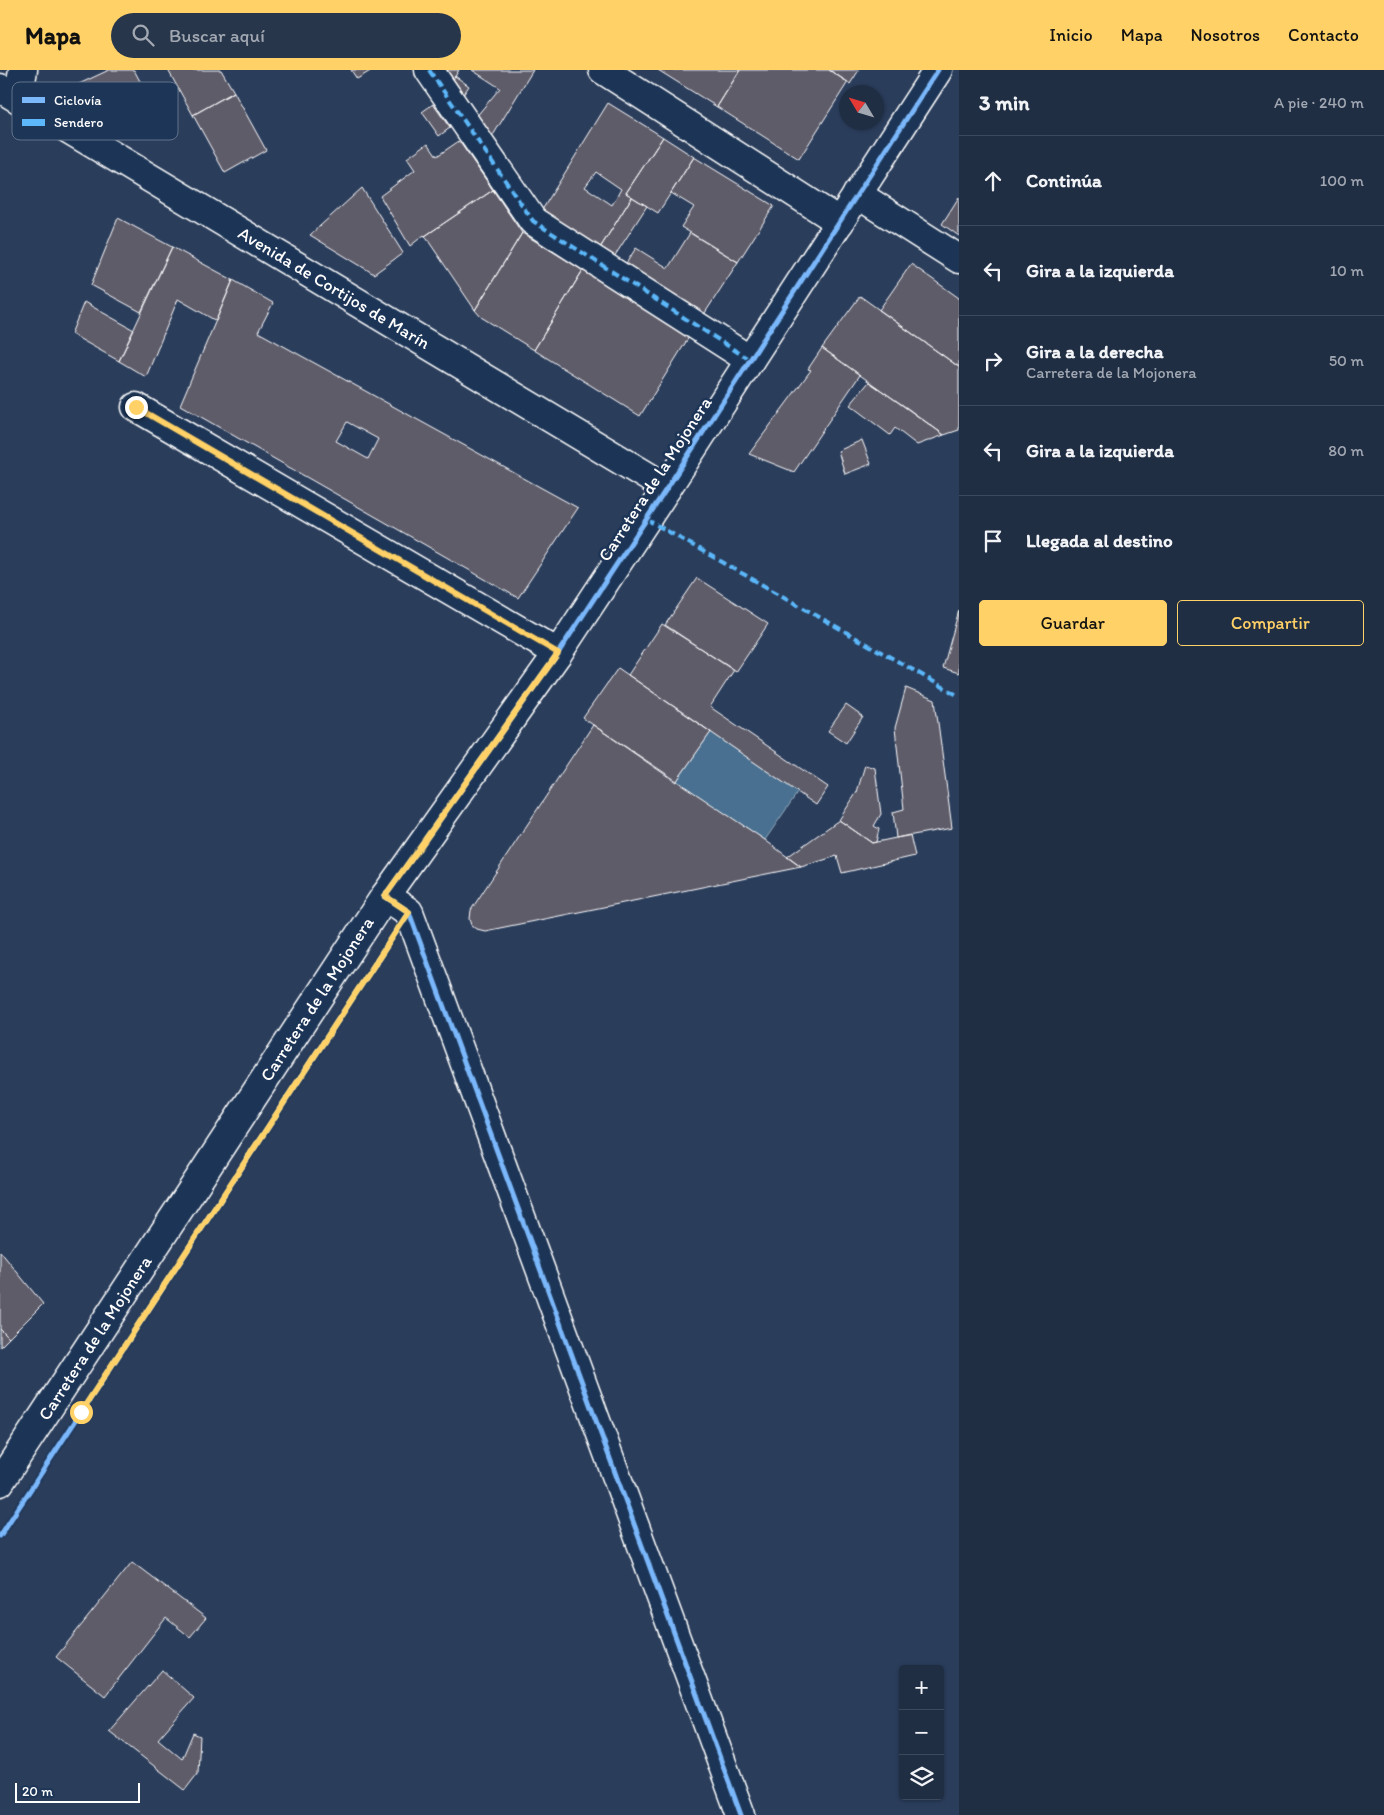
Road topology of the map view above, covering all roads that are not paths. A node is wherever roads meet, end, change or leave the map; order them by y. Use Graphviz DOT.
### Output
graph roads {
  1 [pos="23,70"];
  2 [pos="429,70"];
  3 [pos="603,70"];
  4 [pos="938,70"];
  5 [pos="16,82"];
  6 [pos="87,140"];
  7 [pos="857,194"];
  8 [pos="840,222"];
  9 [pos="959,259"];
  10 [pos="750,360"];
  11 [pos="136,407"];
  12 [pos="667,488"];
  13 [pos="558,653"];
  14 [pos="385,896"];
  15 [pos="0,1482"];
  16 [pos="741,1815"];
  1 -- 5 [label="street"];
  2 -- 10 [label="street"];
  3 -- 8 [label="street"];
  4 -- 7 [label="street, Carretera de la Mojonera"];
  6 -- 12 [label="street, Avenida de Cortijos de Marín"];
  7 -- 8 [label="street, Carretera de la Mojonera"];
  7 -- 9 [label="street"];
  8 -- 10 [label="street, Carretera de la Mojonera"];
  10 -- 12 [label="street, Carretera de la Mojonera"];
  11 -- 13 [label="street"];
  12 -- 13 [label="street, Carretera de la Mojonera"];
  13 -- 14 [label="street, Carretera de la Mojonera"];
  14 -- 15 [label="street, Carretera de la Mojonera"];
  14 -- 16 [label="street"];
}
